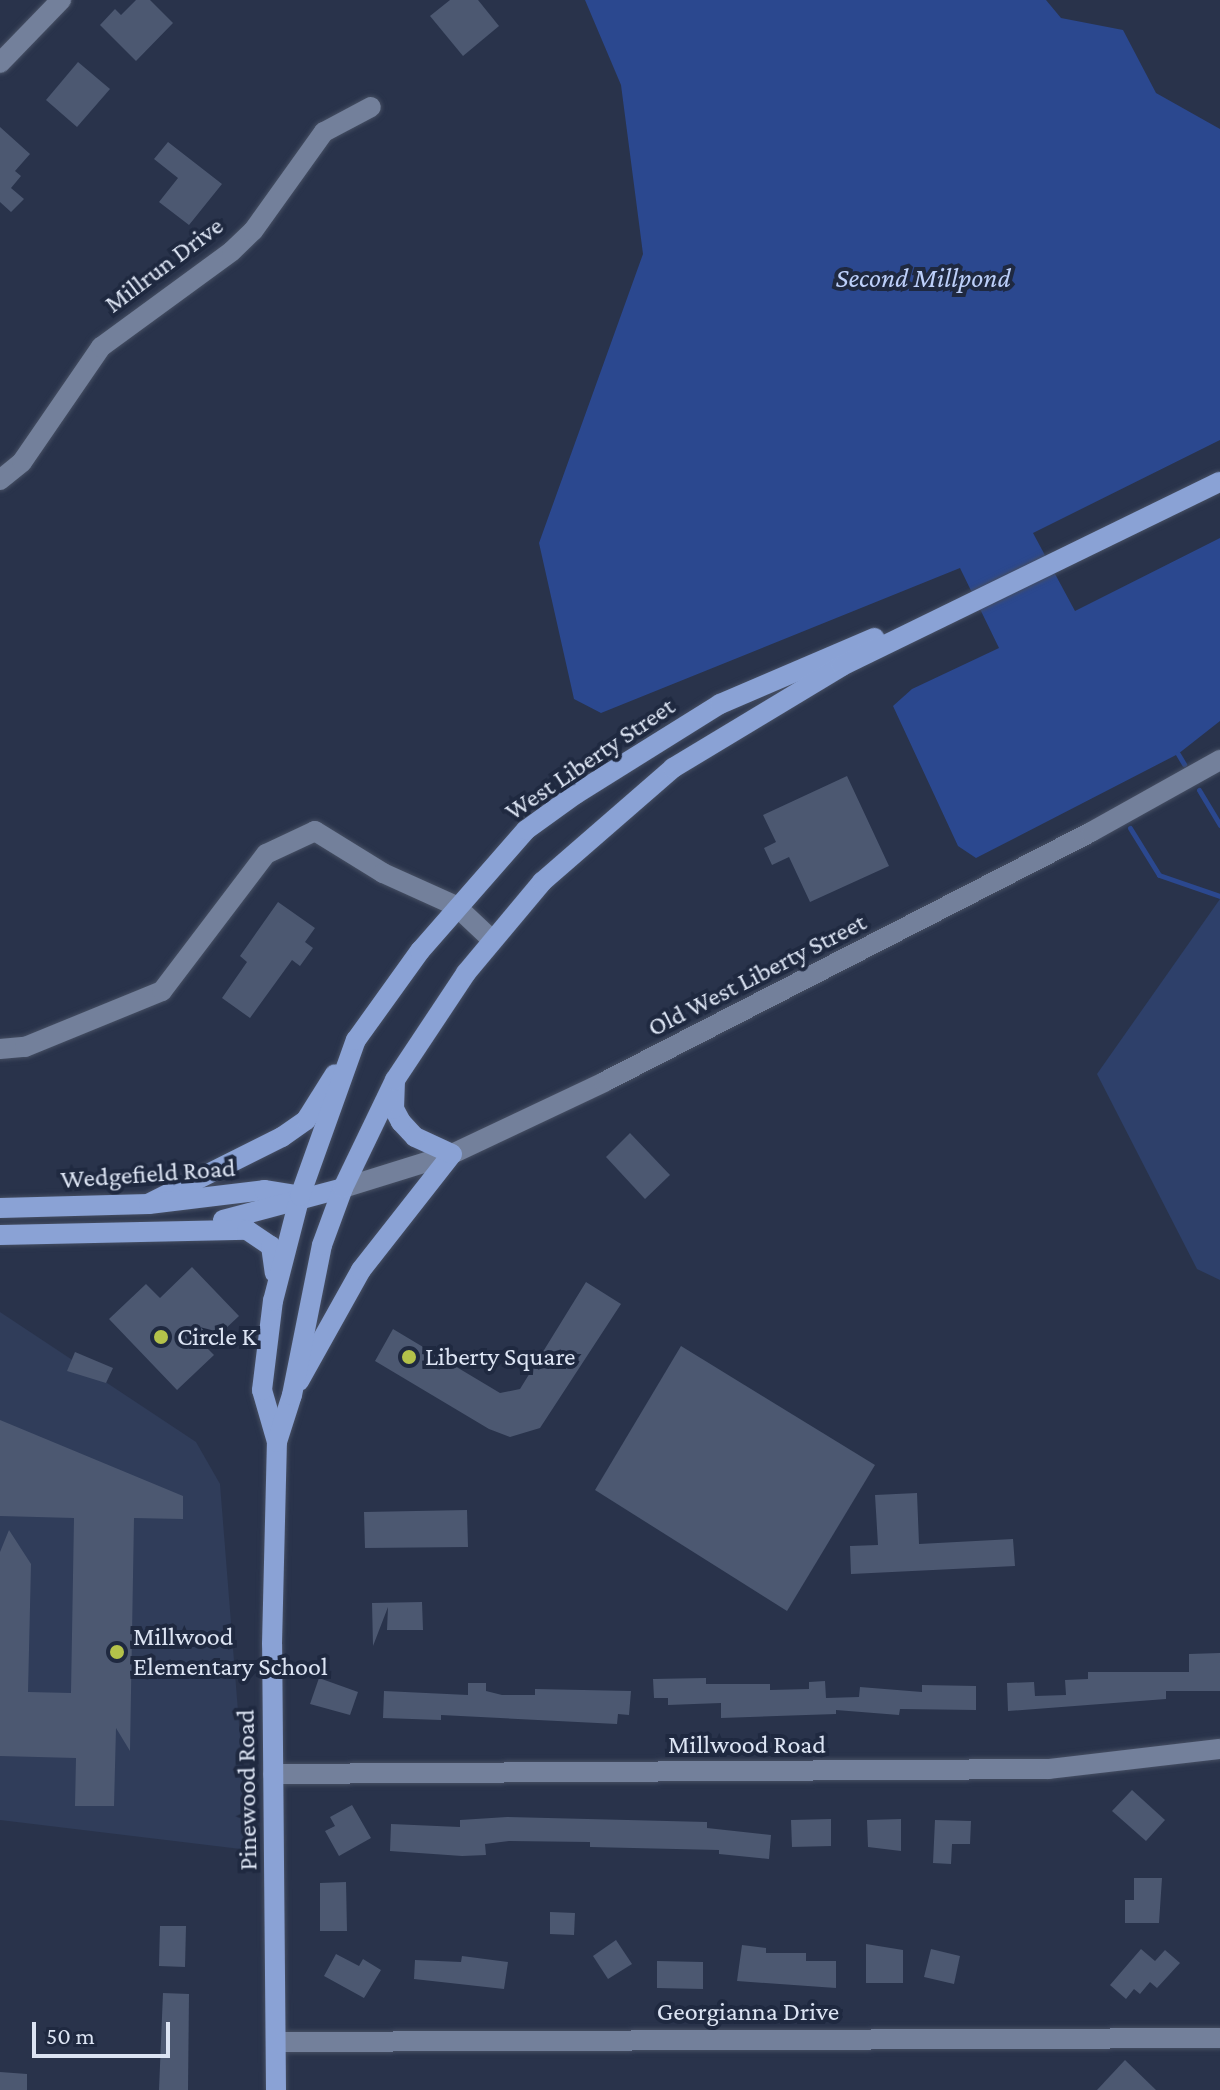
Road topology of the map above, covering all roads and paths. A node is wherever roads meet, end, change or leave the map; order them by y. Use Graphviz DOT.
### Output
graph roads {
  1 [pos="61,0"];
  2 [pos="0,63"];
  3 [pos="371,107"];
  4 [pos="0,480"];
  5 [pos="1220,482"];
  6 [pos="949,612"];
  7 [pos="1220,760"];
  8 [pos="456,906"];
  9 [pos="492,940"];
  10 [pos="356,1040"];
  11 [pos="0,1049"];
  12 [pos="395,1080"];
  13 [pos="452,1154"];
  14 [pos="343,1188"];
  15 [pos="300,1196"];
  16 [pos="149,1204"];
  17 [pos="0,1208"];
  18 [pos="184,1228"];
  19 [pos="0,1235"];
  20 [pos="273,1301"];
  21 [pos="292,1395"];
  22 [pos="277,1442"];
  23 [pos="1220,1749"];
  24 [pos="273,1774"];
  25 [pos="1220,2038"];
  26 [pos="276,2042"];
  27 [pos="276,2090"];
  1 -- 2 [label="street"];
  3 -- 4 [label="street, Millrun Drive"];
  5 -- 6 [label="main road, West Liberty Street"];
  6 -- 8 [label="main road, West Liberty Street"];
  6 -- 9 [label="main road, West Liberty Street"];
  7 -- 13 [label="street, Old West Liberty Street"];
  8 -- 9 [label="street"];
  8 -- 10 [label="main road, West Liberty Street"];
  8 -- 11 [label="street"];
  9 -- 12 [label="main road, West Liberty Street"];
  10 -- 15 [label="main road, West Liberty Street"];
  10 -- 16 [label="main road"];
  12 -- 13 [label="main road"];
  12 -- 14 [label="main road, West Liberty Street"];
  13 -- 14 [label="street, Old West Liberty Street"];
  13 -- 21 [label="main road"];
  14 -- 15 [label="main road, Old West Liberty Street"];
  14 -- 21 [label="main road, Pinewood Road"];
  15 -- 16 [label="main road, Wedgefield Road"];
  15 -- 18 [label="main road"];
  15 -- 20 [label="main road, Pinewood Road"];
  16 -- 17 [label="main road, Wedgefield Road"];
  18 -- 19 [label="main road"];
  18 -- 20 [label="main road"];
  20 -- 22 [label="main road, Pinewood Road"];
  21 -- 22 [label="main road, Pinewood Road"];
  22 -- 24 [label="main road, Pinewood Road"];
  23 -- 24 [label="street, Millwood Road"];
  24 -- 26 [label="main road, Pinewood Road"];
  25 -- 26 [label="street, Georgianna Drive"];
  26 -- 27 [label="main road, Pinewood Road"];
}
